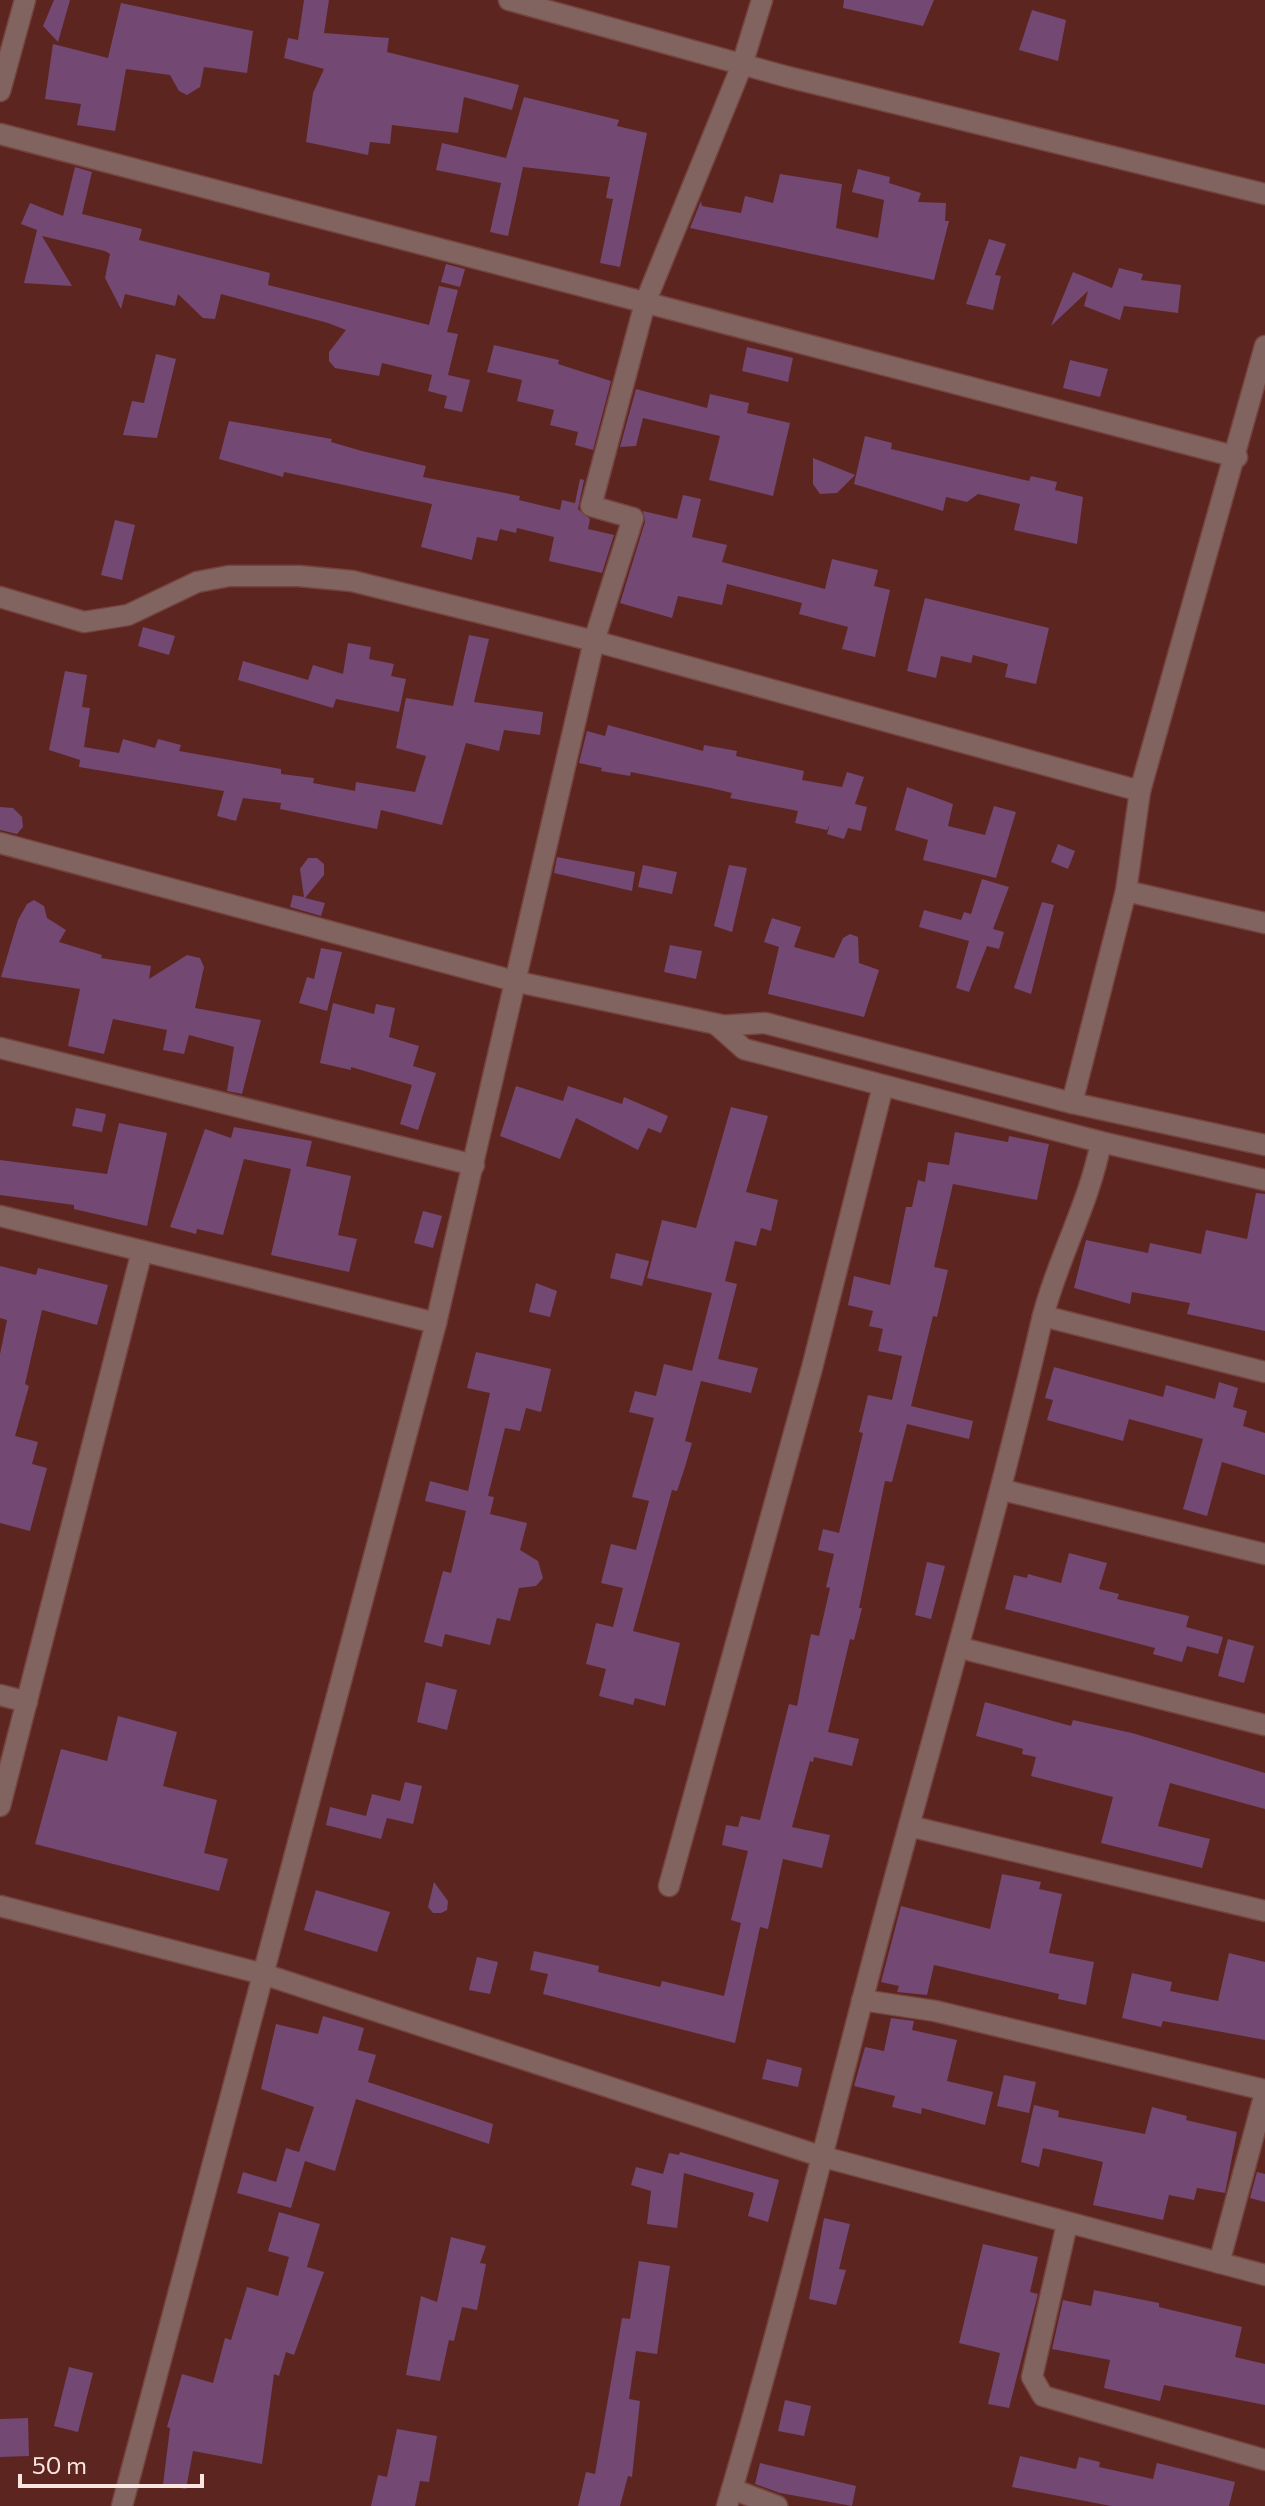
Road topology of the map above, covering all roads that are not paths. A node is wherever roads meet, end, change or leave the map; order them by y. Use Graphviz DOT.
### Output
graph roads {
  1 [pos="25,0"];
  2 [pos="509,0"];
  3 [pos="762,0"];
  4 [pos="742,65"];
  5 [pos="0,91"];
  6 [pos="0,134"];
  7 [pos="1265,194"];
  8 [pos="645,303"];
  9 [pos="1264,355"];
  10 [pos="1237,457"];
  11 [pos="0,597"];
  12 [pos="594,641"];
  13 [pos="1140,791"];
  14 [pos="0,843"];
  15 [pos="1126,891"];
  16 [pos="1265,923"];
  17 [pos="518,982"];
  18 [pos="726,1026"];
  19 [pos="0,1048"];
  20 [pos="883,1086"];
  21 [pos="1072,1103"];
  22 [pos="1101,1142"];
  23 [pos="1265,1145"];
  24 [pos="474,1165"];
  25 [pos="1265,1180"];
  26 [pos="0,1216"];
  27 [pos="142,1251"];
  28 [pos="1043,1316"];
  29 [pos="436,1323"];
  30 [pos="1265,1372"];
  31 [pos="1003,1490"];
  32 [pos="1265,1554"];
  33 [pos="961,1648"];
  34 [pos="0,1695"];
  35 [pos="27,1702"];
  36 [pos="1265,1725"];
  37 [pos="0,1806"];
  38 [pos="909,1826"];
  39 [pos="669,1886"];
  40 [pos="0,1906"];
  41 [pos="1265,1911"];
  42 [pos="263,1974"];
  43 [pos="862,2000"];
  44 [pos="1265,2092"];
  45 [pos="820,2156"];
  46 [pos="1067,2224"];
  47 [pos="1219,2263"];
  48 [pos="1265,2275"];
  49 [pos="1265,2460"];
  50 [pos="730,2498"];
  51 [pos="122,2506"];
  52 [pos="777,2506"];
  1 -- 5 [label="street"];
  2 -- 4 [label="street"];
  3 -- 4 [label="street"];
  4 -- 7 [label="street"];
  4 -- 8 [label="street"];
  6 -- 8 [label="street"];
  8 -- 10 [label="street"];
  8 -- 12 [label="street"];
  9 -- 10 [label="street"];
  10 -- 13 [label="street"];
  11 -- 12 [label="street"];
  12 -- 13 [label="street"];
  12 -- 17 [label="street"];
  13 -- 15 [label="street"];
  14 -- 17 [label="street"];
  15 -- 16 [label="street"];
  15 -- 21 [label="street"];
  17 -- 18 [label="street"];
  17 -- 24 [label="street"];
  18 -- 20 [label="street"];
  18 -- 21 [label="street"];
  19 -- 24 [label="street"];
  20 -- 22 [label="street"];
  20 -- 39 [label="street"];
  21 -- 23 [label="street"];
  22 -- 25 [label="street"];
  22 -- 28 [label="street"];
  24 -- 29 [label="street"];
  26 -- 27 [label="street"];
  27 -- 29 [label="street"];
  27 -- 35 [label="street"];
  28 -- 30 [label="street"];
  28 -- 31 [label="street"];
  29 -- 42 [label="street"];
  31 -- 32 [label="street"];
  31 -- 33 [label="street"];
  33 -- 36 [label="street"];
  33 -- 38 [label="street"];
  34 -- 35 [label="street"];
  35 -- 37 [label="street"];
  38 -- 41 [label="street"];
  38 -- 43 [label="street"];
  40 -- 42 [label="street"];
  42 -- 45 [label="street"];
  42 -- 51 [label="street"];
  43 -- 44 [label="street"];
  43 -- 45 [label="street"];
  44 -- 47 [label="street"];
  45 -- 46 [label="street"];
  45 -- 50 [label="street"];
  46 -- 47 [label="street"];
  46 -- 49 [label="street"];
  47 -- 48 [label="street"];
  50 -- 52 [label="street"];
}
